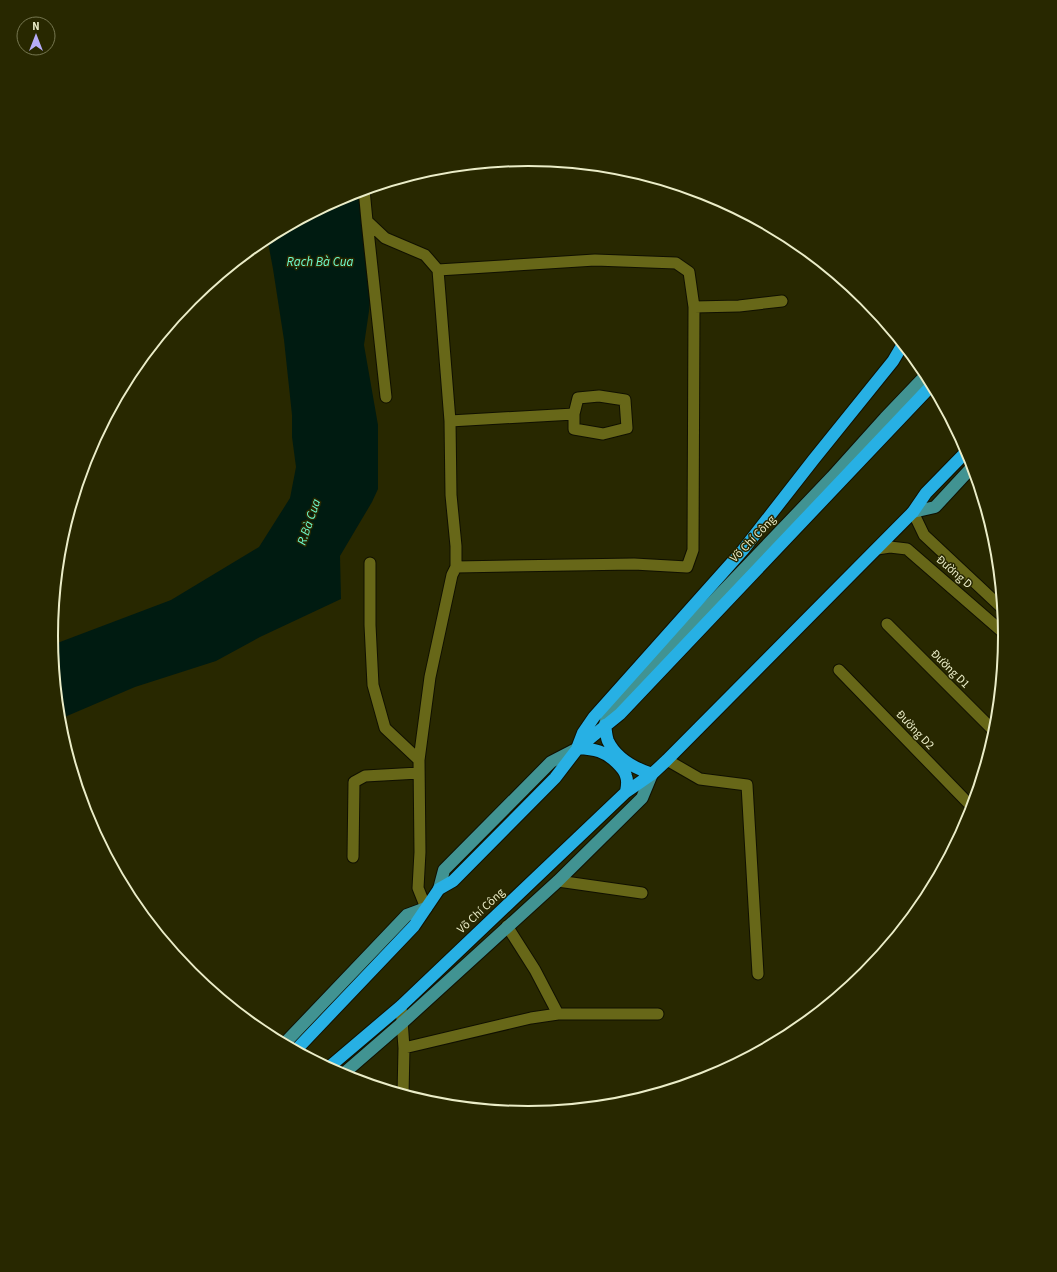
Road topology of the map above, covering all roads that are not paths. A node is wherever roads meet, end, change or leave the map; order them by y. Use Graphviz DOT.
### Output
graph roads {
  1 [pos="365,195"];
  2 [pos="367,221"];
  3 [pos="438,270"];
  4 [pos="782,301"];
  5 [pos="694,307"];
  6 [pos="901,348"];
  7 [pos="922,379"];
  8 [pos="928,389"];
  9 [pos="386,397"];
  10 [pos="574,414"];
  11 [pos="450,420"];
  12 [pos="963,455"];
  13 [pos="969,471"];
  14 [pos="913,512"];
  15 [pos="877,549"];
  16 [pos="370,563"];
  17 [pos="456,567"];
  18 [pos="998,604"];
  19 [pos="887,624"];
  20 [pos="999,628"];
  21 [pos="839,670"];
  22 [pos="606,725"];
  23 [pos="990,727"];
  24 [pos="578,748"];
  25 [pos="419,760"];
  26 [pos="668,760"];
  27 [pos="419,773"];
  28 [pos="652,774"];
  29 [pos="626,792"];
  30 [pos="968,803"];
  31 [pos="353,857"];
  32 [pos="546,869"];
  33 [pos="558,881"];
  34 [pos="642,893"];
  35 [pos="426,908"];
  36 [pos="499,913"];
  37 [pos="507,926"];
  38 [pos="758,974"];
  39 [pos="401,1006"];
  40 [pos="558,1014"];
  41 [pos="658,1014"];
  42 [pos="402,1023"];
  43 [pos="288,1040"];
  44 [pos="299,1047"];
  45 [pos="404,1048"];
  46 [pos="333,1064"];
  47 [pos="347,1071"];
  48 [pos="403,1089"];
  1 -- 2 [label="street"];
  2 -- 3 [label="street"];
  2 -- 9 [label="street"];
  3 -- 5 [label="street"];
  3 -- 11 [label="street"];
  4 -- 5 [label="street"];
  5 -- 17 [label="street"];
  6 -- 24 [label="highway"];
  7 -- 22 [label="main road, Võ Chí Công"];
  8 -- 22 [label="highway, Võ Chí Công"];
  10 -- 10 [label="street"];
  10 -- 11 [label="street"];
  11 -- 17 [label="street"];
  12 -- 14 [label="highway, Võ Chí Công"];
  13 -- 14 [label="main road"];
  14 -- 15 [label="highway, Võ Chí Công"];
  14 -- 18 [label="street, Đường D"];
  15 -- 20 [label="street, Đường D"];
  15 -- 26 [label="highway, Võ Chí Công"];
  16 -- 25 [label="street"];
  17 -- 25 [label="street"];
  19 -- 23 [label="street, Đường D1"];
  21 -- 30 [label="street, Đường D2"];
  22 -- 24 [label="highway, Võ Chí Công"];
  22 -- 28 [label="highway"];
  24 -- 29 [label="highway"];
  24 -- 35 [label="highway, Võ Chí Công"];
  25 -- 27 [label="street"];
  26 -- 28 [label="highway, Võ Chí Công"];
  26 -- 38 [label="street"];
  27 -- 31 [label="street"];
  27 -- 35 [label="street"];
  28 -- 29 [label="highway, Võ Chí Công"];
  28 -- 33 [label="main road, Võ Chí Công"];
  29 -- 32 [label="highway, Võ Chí Công"];
  32 -- 33 [label="main road"];
  32 -- 36 [label="highway, Võ Chí Công"];
  33 -- 34 [label="street"];
  33 -- 37 [label="main road, Võ Chí Công"];
  35 -- 43 [label="main road"];
  35 -- 44 [label="highway, Võ Chí Công"];
  36 -- 37 [label="main road"];
  36 -- 39 [label="highway, Võ Chí Công"];
  37 -- 40 [label="street"];
  37 -- 42 [label="main road, Võ Chí Công"];
  39 -- 42 [label="street"];
  39 -- 46 [label="highway, Võ Chí Công"];
  40 -- 41 [label="street"];
  40 -- 45 [label="street"];
  42 -- 45 [label="street"];
  42 -- 47 [label="main road, Võ Chí Công"];
  45 -- 48 [label="street"];
}
